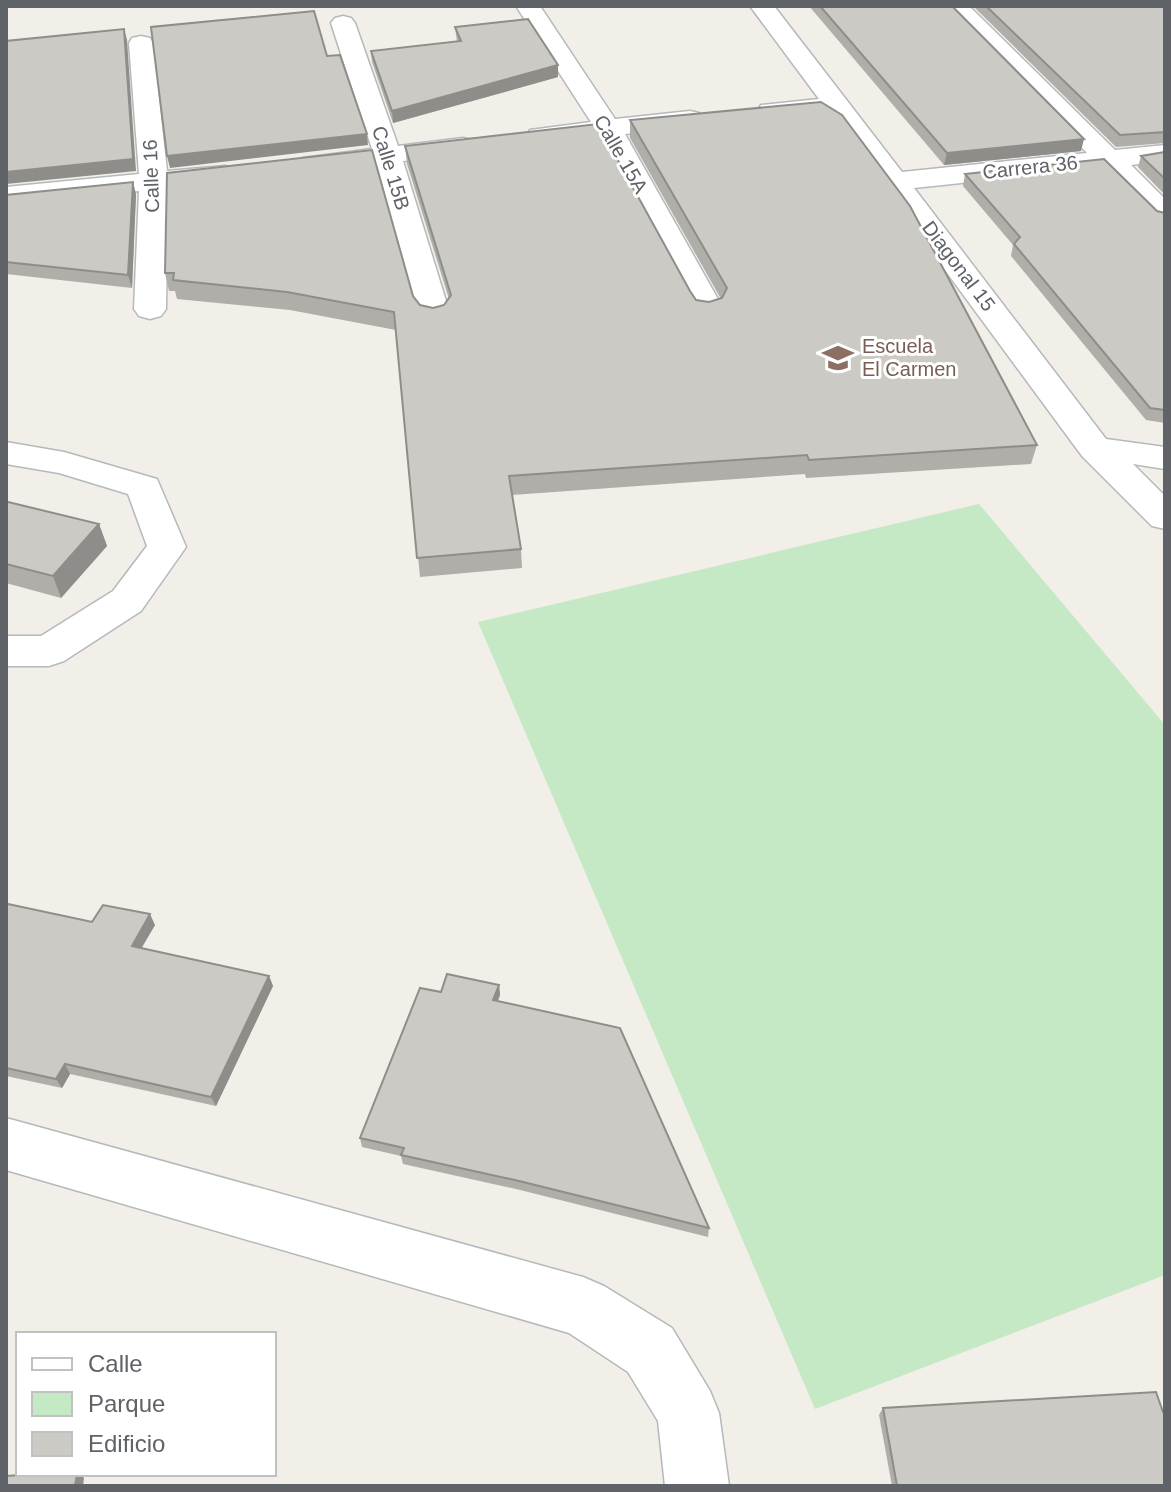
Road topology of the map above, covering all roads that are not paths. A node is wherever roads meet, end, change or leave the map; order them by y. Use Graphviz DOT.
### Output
graph roads {
  1 [pos="528,6"];
  2 [pos="762,6"];
  3 [pos="956,6"];
  4 [pos="343,23"];
  5 [pos="141,43"];
  6 [pos="839,105"];
  7 [pos="746,114"];
  8 [pos="715,117"];
  9 [pos="607,127"];
  10 [pos="513,139"];
  11 [pos="482,144"];
  12 [pos="1165,153"];
  13 [pos="388,156"];
  14 [pos="1109,159"];
  15 [pos="295,167"];
  16 [pos="248,172"];
  17 [pos="896,181"];
  18 [pos="154,182"];
  19 [pos="6,196"];
  20 [pos="1165,215"];
  21 [pos="707,308"];
  22 [pos="150,309"];
  23 [pos="434,314"];
  24 [pos="1095,448"];
  25 [pos="6,453"];
  26 [pos="1165,458"];
  27 [pos="1165,517"];
  28 [pos="6,651"];
  29 [pos="6,1144"];
  30 [pos="697,1486"];
  1 -- 9 [label="street, Calle 15A"];
  2 -- 6 [label="street, Diagonal 15"];
  3 -- 14 [label="street"];
  4 -- 13 [label="street, Calle 15B"];
  5 -- 18 [label="street, Calle 16"];
  6 -- 7 [label="street"];
  6 -- 17 [label="street, Diagonal 15"];
  8 -- 9 [label="street"];
  9 -- 10 [label="street"];
  9 -- 21 [label="street, Calle 15A"];
  11 -- 13 [label="street"];
  12 -- 14 [label="street, Carrera 36"];
  13 -- 15 [label="street"];
  13 -- 23 [label="street, Calle 15B"];
  14 -- 17 [label="street, Carrera 36"];
  14 -- 20 [label="street"];
  16 -- 18 [label="street"];
  17 -- 24 [label="street, Diagonal 15"];
  18 -- 19 [label="street"];
  18 -- 22 [label="street, Calle 16"];
  24 -- 26 [label="street"];
  24 -- 27 [label="street, Diagonal 15"];
  25 -- 28 [label="street"];
  29 -- 30 [label="street"];
}
